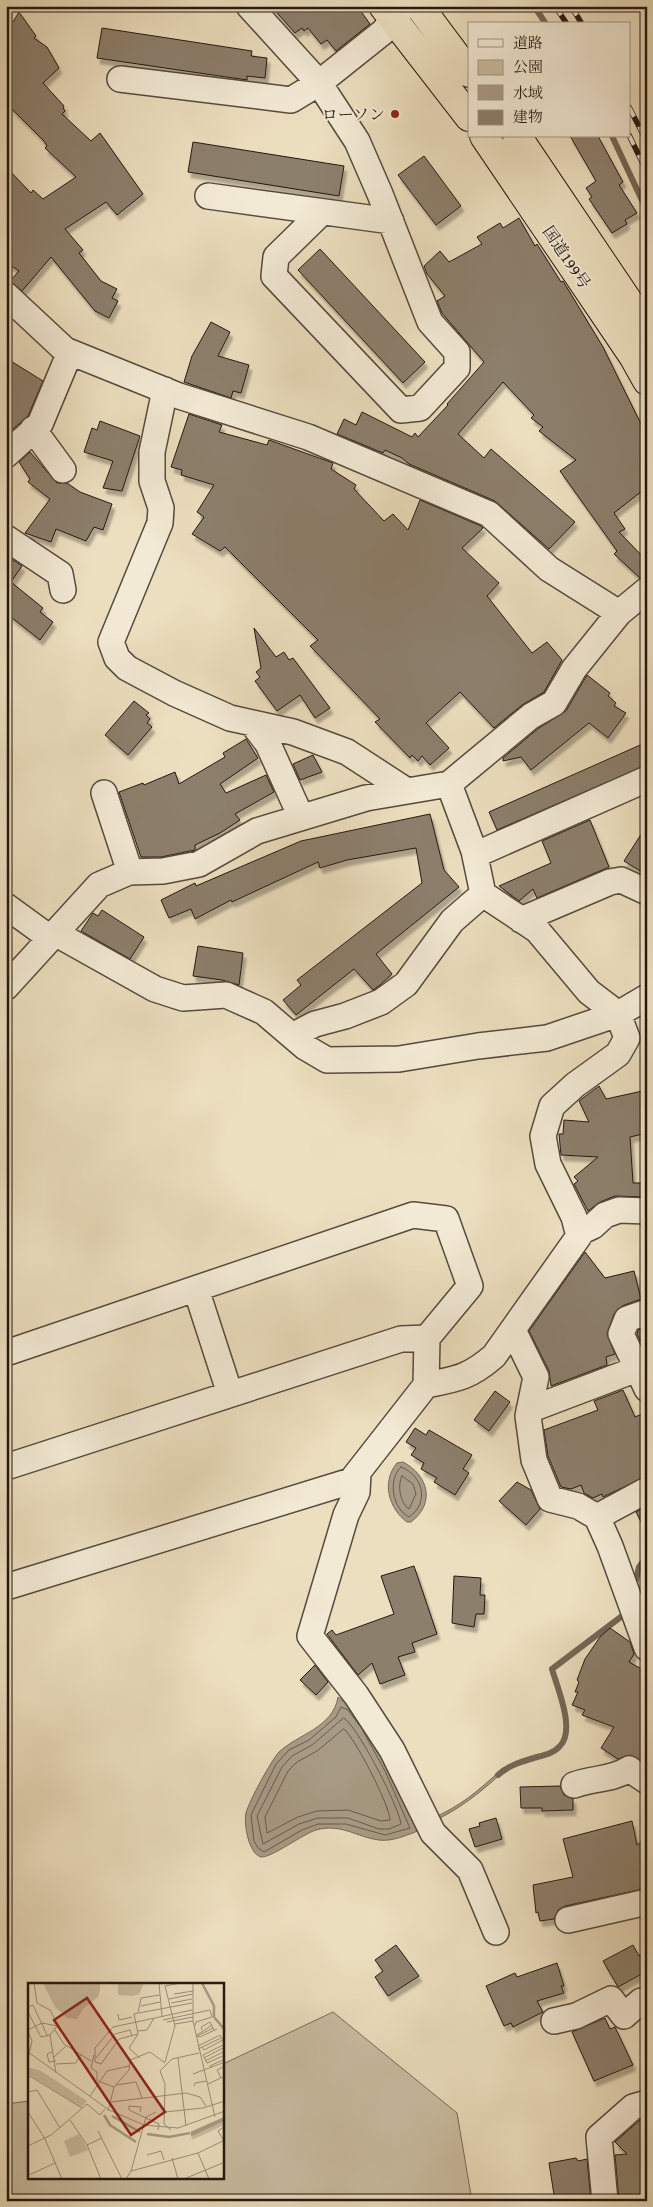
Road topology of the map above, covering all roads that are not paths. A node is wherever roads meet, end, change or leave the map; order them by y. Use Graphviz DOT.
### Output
graph roads {
  1 [pos="249,6"];
  2 [pos="419,6"];
  3 [pos="393,10"];
  4 [pos="468,72"];
  5 [pos="120,80"];
  6 [pos="318,83"];
  7 [pos="468,117"];
  8 [pos="485,138"];
  9 [pos="518,138"];
  10 [pos="208,196"];
  11 [pos="322,212"];
  12 [pos="391,221"];
  13 [pos="6,295"];
  14 [pos="647,329"];
  15 [pos="70,352"];
  16 [pos="647,381"];
  17 [pos="165,390"];
  18 [pos="34,429"];
  19 [pos="6,455"];
  20 [pos="63,470"];
  21 [pos="6,538"];
  22 [pos="63,590"];
  23 [pos="647,590"];
  24 [pos="619,614"];
  25 [pos="252,723"];
  26 [pos="647,779"];
  27 [pos="449,784"];
  28 [pos="407,791"];
  29 [pos="104,793"];
  30 [pos="301,817"];
  31 [pos="475,855"];
  32 [pos="130,872"];
  33 [pos="647,892"];
  34 [pos="483,894"];
  35 [pos="6,906"];
  36 [pos="521,920"];
  37 [pos="53,935"];
  38 [pos="6,987"];
  39 [pos="647,997"];
  40 [pos="618,1014"];
  41 [pos="292,1036"];
  42 [pos="647,1211"];
  43 [pos="578,1232"];
  44 [pos="196,1289"];
  45 [pos="647,1312"];
  46 [pos="513,1330"];
  47 [pos="427,1338"];
  48 [pos="6,1353"];
  49 [pos="642,1379"];
  50 [pos="426,1385"];
  51 [pos="230,1394"];
  52 [pos="529,1410"];
  53 [pos="6,1467"];
  54 [pos="358,1473"];
  55 [pos="647,1490"];
  56 [pos="597,1518"];
  57 [pos="6,1588"];
  58 [pos="647,1648"];
  59 [pos="647,1781"];
  60 [pos="574,1785"];
  61 [pos="647,1902"];
  62 [pos="568,1920"];
  63 [pos="496,1932"];
  64 [pos="647,2000"];
  65 [pos="554,2021"];
  66 [pos="647,2103"];
  67 [pos="605,2201"];
  1 -- 6 [label="street"];
  2 -- 4 [label="highway"];
  3 -- 6 [label="street"];
  3 -- 7 [label="highway"];
  5 -- 6 [label="street"];
  6 -- 12 [label="street"];
  8 -- 16 [label="highway, 国道199号"];
  9 -- 14 [label="highway, 国道199号"];
  10 -- 11 [label="street"];
  11 -- 12 [label="street"];
  11 -- 12 [label="street"];
  13 -- 15 [label="street"];
  15 -- 17 [label="street"];
  15 -- 18 [label="street"];
  17 -- 24 [label="street"];
  17 -- 25 [label="street"];
  18 -- 19 [label="street"];
  18 -- 20 [label="street"];
  21 -- 22 [label="street"];
  23 -- 24 [label="street"];
  24 -- 27 [label="street"];
  25 -- 28 [label="street"];
  25 -- 30 [label="street"];
  26 -- 31 [label="street"];
  27 -- 28 [label="street"];
  27 -- 31 [label="street"];
  28 -- 30 [label="street"];
  29 -- 32 [label="street"];
  30 -- 32 [label="street"];
  31 -- 34 [label="street"];
  32 -- 37 [label="street"];
  33 -- 36 [label="street"];
  34 -- 36 [label="street"];
  34 -- 41 [label="street"];
  35 -- 37 [label="street"];
  36 -- 40 [label="street"];
  37 -- 38 [label="street"];
  37 -- 41 [label="street"];
  39 -- 40 [label="street"];
  40 -- 41 [label="street"];
  40 -- 43 [label="street"];
  42 -- 43 [label="street"];
  43 -- 46 [label="street"];
  44 -- 47 [label="street"];
  44 -- 48 [label="street"];
  44 -- 51 [label="street"];
  45 -- 49 [label="street"];
  46 -- 50 [label="street"];
  46 -- 52 [label="street"];
  47 -- 50 [label="street"];
  47 -- 51 [label="street"];
  49 -- 52 [label="street"];
  50 -- 54 [label="street"];
  51 -- 53 [label="street"];
  52 -- 56 [label="street"];
  54 -- 57 [label="street"];
  54 -- 63 [label="street"];
  55 -- 56 [label="street"];
  56 -- 58 [label="street"];
  59 -- 60 [label="street"];
  61 -- 62 [label="street"];
  64 -- 65 [label="street"];
  66 -- 67 [label="street"];
}
